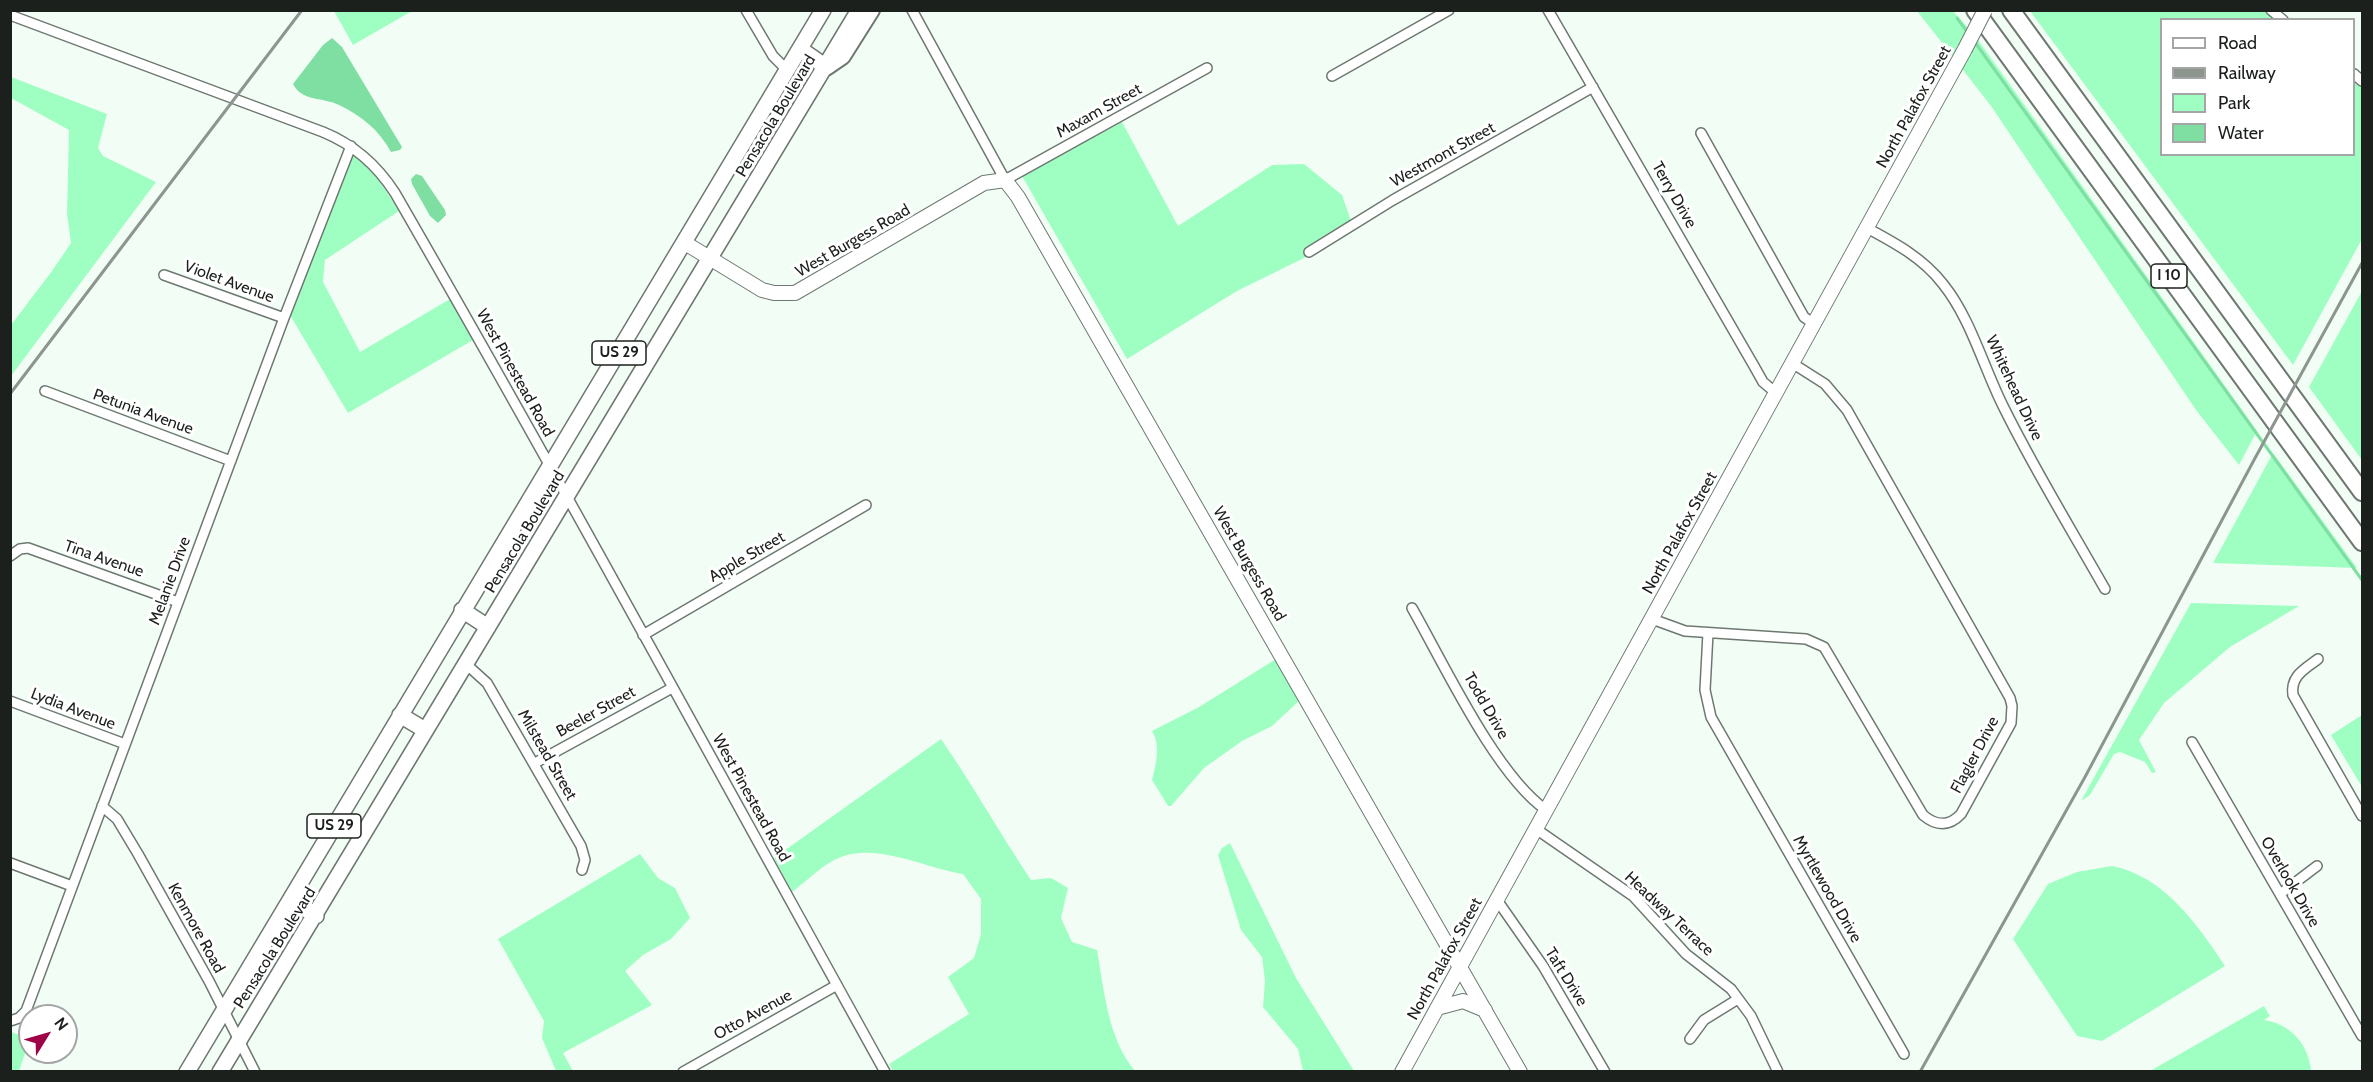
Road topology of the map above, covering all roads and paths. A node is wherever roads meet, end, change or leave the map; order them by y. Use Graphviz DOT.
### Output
graph roads {
  1 [pos="746,10"];
  2 [pos="823,10"];
  3 [pos="850,10"];
  4 [pos="860,10"];
  5 [pos="871,10"];
  6 [pos="912,10"];
  7 [pos="1449,10"];
  8 [pos="1548,10"];
  9 [pos="1975,10"];
  10 [pos="1986,10"];
  11 [pos="2011,10"];
  12 [pos="10,15"];
  13 [pos="800,49"];
  14 [pos="823,64"];
  15 [pos="1207,68"];
  16 [pos="788,71"];
  17 [pos="1332,76"];
  18 [pos="1593,87"];
  19 [pos="1701,133"];
  20 [pos="351,146"];
  21 [pos="1005,180"];
  22 [pos="1867,228"];
  23 [pos="685,243"];
  24 [pos="1309,252"];
  25 [pos="711,259"];
  26 [pos="164,274"];
  27 [pos="284,318"];
  28 [pos="1814,324"];
  29 [pos="1792,363"];
  30 [pos="45,391"];
  31 [pos="1776,393"];
  32 [pos="231,461"];
  33 [pos="550,466"];
  34 [pos="2362,492"];
  35 [pos="568,496"];
  36 [pos="866,505"];
  37 [pos="2362,542"];
  38 [pos="10,556"];
  39 [pos="2105,589"];
  40 [pos="178,602"];
  41 [pos="1412,608"];
  42 [pos="462,610"];
  43 [pos="1652,619"];
  44 [pos="488,627"];
  45 [pos="1708,633"];
  46 [pos="643,635"];
  47 [pos="2318,659"];
  48 [pos="466,664"];
  49 [pos="672,688"];
  50 [pos="10,701"];
  51 [pos="400,715"];
  52 [pos="425,730"];
  53 [pos="2192,742"];
  54 [pos="124,744"];
  55 [pos="535,763"];
  56 [pos="102,806"];
  57 [pos="1546,810"];
  58 [pos="2362,816"];
  59 [pos="1536,829"];
  60 [pos="10,863"];
  61 [pos="2317,866"];
  62 [pos="582,870"];
  63 [pos="72,886"];
  64 [pos="2280,894"];
  65 [pos="291,899"];
  66 [pos="1497,900"];
  67 [pos="316,916"];
  68 [pos="1459,967"];
  69 [pos="837,986"];
  70 [pos="1738,999"];
  71 [pos="1437,1008"];
  72 [pos="1485,1010"];
  73 [pos="224,1012"];
  74 [pos="12,1021"];
  75 [pos="2362,1036"];
  76 [pos="1690,1039"];
  77 [pos="238,1041"];
  78 [pos="1904,1054"];
  79 [pos="187,1071"];
  80 [pos="220,1071"];
  81 [pos="255,1071"];
  82 [pos="683,1071"];
  83 [pos="885,1071"];
  84 [pos="1402,1071"];
  85 [pos="1520,1071"];
  86 [pos="1605,1071"];
  87 [pos="1778,1071"];
  1 -- 16 [label="street"];
  2 -- 13 [label="main road, Pensacola Boulevard / US 29"];
  3 -- 14 [label="main road"];
  4 -- 14 [label="main road, Pensacola Boulevard / US 29"];
  5 -- 14 [label="highway"];
  6 -- 21 [label="street, West Burgess Road"];
  7 -- 17 [label="street"];
  8 -- 18 [label="street, Terry Drive"];
  9 -- 37 [label="highway, I 10"];
  10 -- 22 [label="main road, North Palafox Street, bridge"];
  11 -- 34 [label="highway, I 10"];
  12 -- 20 [label="street, West Pinestead Road"];
  13 -- 14 [label="main road"];
  13 -- 16 [label="main road, Pensacola Boulevard / US 29"];
  14 -- 25 [label="main road, Pensacola Boulevard / US 29"];
  15 -- 21 [label="street, Maxam Street"];
  16 -- 23 [label="main road, Pensacola Boulevard / US 29"];
  18 -- 24 [label="street, Westmont Street"];
  18 -- 31 [label="street, Terry Drive"];
  19 -- 28 [label="street"];
  20 -- 27 [label="street, Melanie Drive"];
  20 -- 33 [label="street, West Pinestead Road"];
  21 -- 25 [label="main road, West Burgess Road"];
  21 -- 68 [label="main road, West Burgess Road"];
  22 -- 28 [label="main road, North Palafox Street"];
  22 -- 39 [label="street, Whitehead Drive"];
  23 -- 25 [label="main road, West Burgess Road"];
  23 -- 33 [label="main road, Pensacola Boulevard / US 29"];
  25 -- 35 [label="main road, Pensacola Boulevard / US 29"];
  26 -- 27 [label="street, Violet Avenue"];
  27 -- 32 [label="street, Melanie Drive"];
  28 -- 29 [label="main road, North Palafox Street"];
  29 -- 31 [label="main road, North Palafox Street"];
  29 -- 45 [label="street, Flagler Drive"];
  30 -- 32 [label="street, Petunia Avenue"];
  31 -- 43 [label="main road, North Palafox Street"];
  32 -- 40 [label="street, Melanie Drive"];
  33 -- 35 [label="street, West Pinestead Road"];
  33 -- 42 [label="main road, Pensacola Boulevard / US 29"];
  35 -- 44 [label="main road, Pensacola Boulevard / US 29"];
  35 -- 46 [label="street, West Pinestead Road"];
  36 -- 46 [label="street, Apple Street"];
  38 -- 40 [label="street, Tina Avenue"];
  40 -- 54 [label="street, Melanie Drive"];
  41 -- 57 [label="street, Todd Drive"];
  42 -- 44 [label="main road"];
  42 -- 51 [label="main road, Pensacola Boulevard / US 29"];
  43 -- 45 [label="street, Flagler Drive"];
  43 -- 57 [label="main road, North Palafox Street"];
  44 -- 48 [label="main road, Pensacola Boulevard / US 29"];
  45 -- 78 [label="street, Myrtlewood Drive"];
  46 -- 49 [label="street, West Pinestead Road"];
  47 -- 58 [label="street"];
  48 -- 52 [label="main road, Pensacola Boulevard / US 29"];
  48 -- 55 [label="street, Milstead Street"];
  49 -- 55 [label="street, Beeler Street"];
  49 -- 69 [label="street, West Pinestead Road"];
  50 -- 54 [label="street, Lydia Avenue"];
  51 -- 52 [label="main road"];
  51 -- 65 [label="main road, Pensacola Boulevard / US 29"];
  52 -- 67 [label="main road, Pensacola Boulevard / US 29"];
  53 -- 64 [label="street, Overlook Drive"];
  54 -- 56 [label="street, Melanie Drive"];
  55 -- 62 [label="street, Milstead Street"];
  56 -- 63 [label="street, Melanie Drive"];
  56 -- 73 [label="street, Kenmore Road"];
  57 -- 59 [label="main road, North Palafox Street"];
  59 -- 66 [label="main road, North Palafox Street"];
  59 -- 70 [label="street, Headway Terrace"];
  60 -- 63 [label="street"];
  61 -- 64 [label="street"];
  63 -- 74 [label="street, Melanie Drive"];
  64 -- 75 [label="street, Overlook Drive"];
  65 -- 67 [label="main road"];
  65 -- 73 [label="main road, Pensacola Boulevard / US 29"];
  66 -- 68 [label="main road, North Palafox Street"];
  66 -- 86 [label="street, Taft Drive"];
  67 -- 77 [label="main road, Pensacola Boulevard / US 29"];
  68 -- 71 [label="main road, North Palafox Street"];
  68 -- 72 [label="main road, West Burgess Road"];
  69 -- 82 [label="street, Otto Avenue"];
  69 -- 83 [label="street, West Pinestead Road"];
  70 -- 76 [label="street"];
  70 -- 87 [label="street, Headway Terrace"];
  71 -- 72 [label="main road"];
  71 -- 84 [label="main road, North Palafox Street"];
  72 -- 85 [label="main road, West Burgess Road"];
  73 -- 77 [label="street, Kenmore Road"];
  73 -- 79 [label="main road, Pensacola Boulevard / US 29"];
  77 -- 80 [label="main road, Pensacola Boulevard / US 29"];
  77 -- 81 [label="street, Kenmore Road"];
}
